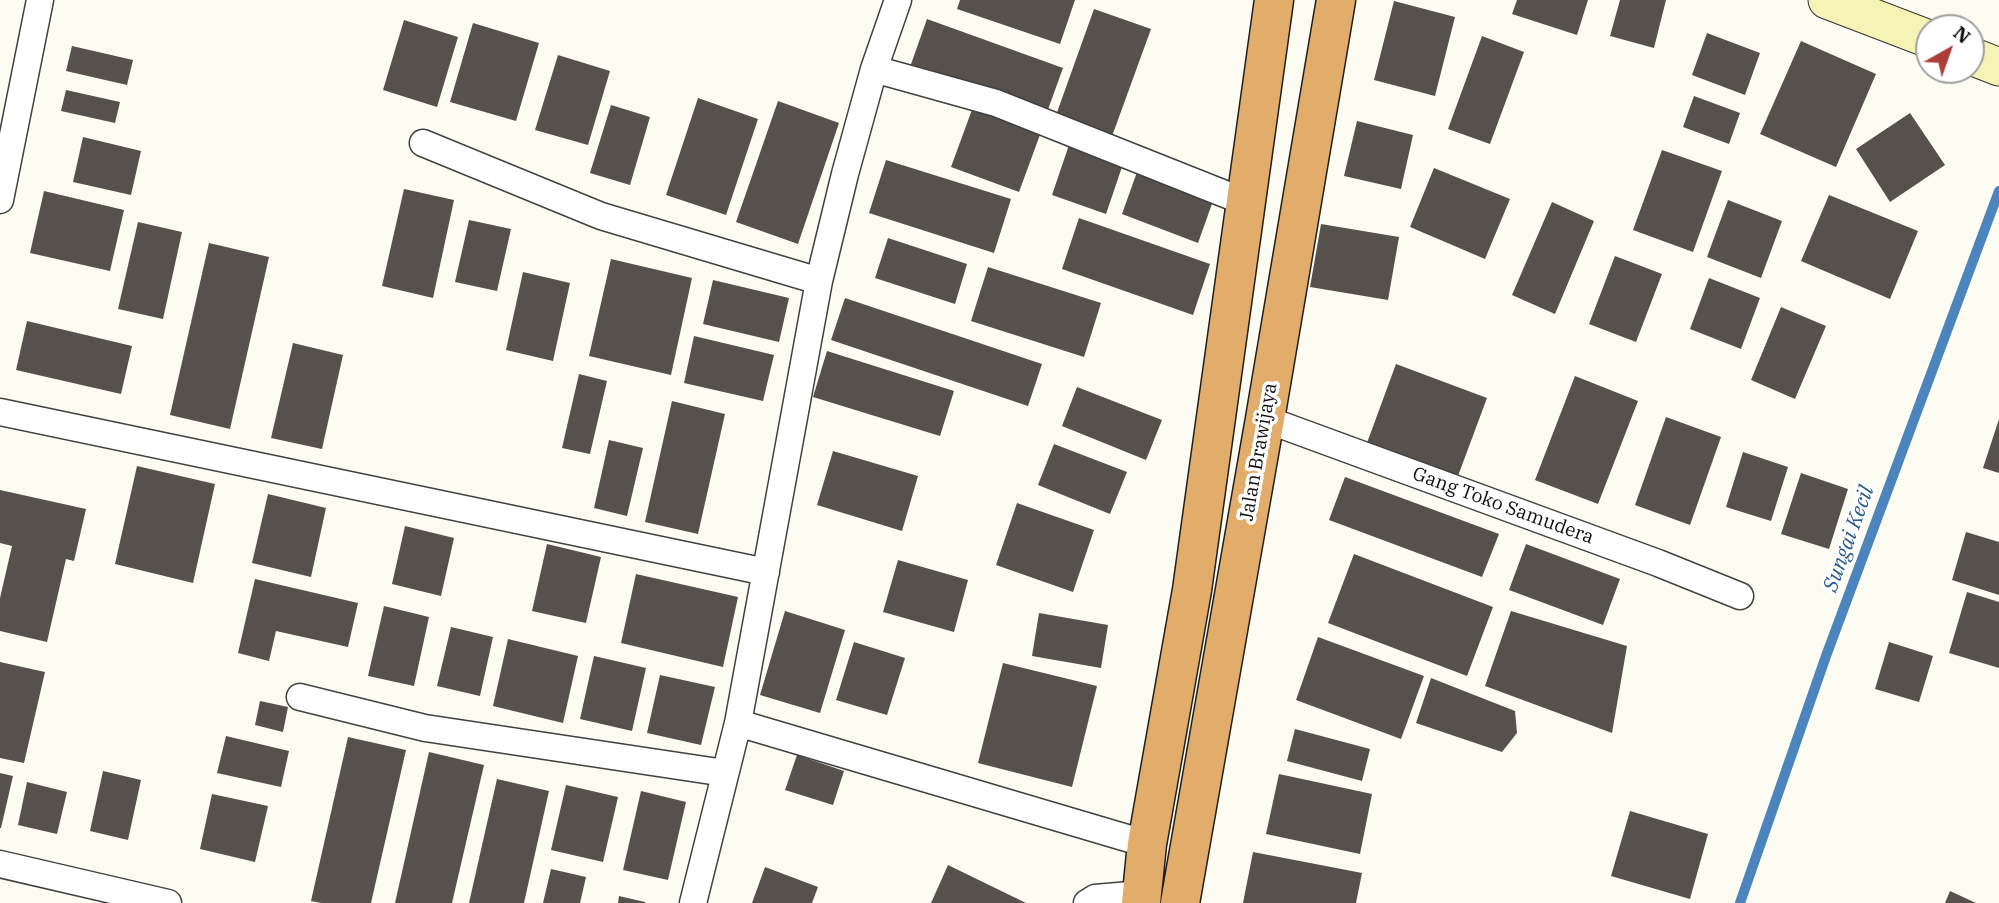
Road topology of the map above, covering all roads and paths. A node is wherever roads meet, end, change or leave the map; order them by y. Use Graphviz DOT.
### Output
graph roads {
  1 [pos="40,0"];
  2 [pos="898,0"];
  3 [pos="1274,0"];
  4 [pos="1335,0"];
  5 [pos="1841,2"];
  6 [pos="1915,33"];
  7 [pos="874,69"];
  8 [pos="423,143"];
  9 [pos="0,200"];
  10 [pos="1245,202"];
  11 [pos="819,281"];
  12 [pos="0,412"];
  13 [pos="1265,419"];
  14 [pos="766,572"];
  15 [pos="1740,596"];
  16 [pos="300,697"];
  17 [pos="738,723"];
  18 [pos="725,774"];
  19 [pos="1147,844"];
  20 [pos="0,864"];
  21 [pos="1142,898"];
  22 [pos="167,903"];
  23 [pos="692,903"];
  24 [pos="1087,903"];
  25 [pos="1180,903"];
  1 -- 9 [label="street"];
  2 -- 7 [label="street"];
  3 -- 10 [label="highway"];
  4 -- 13 [label="highway, Jalan Brawijaya"];
  5 -- 6 [label="street"];
  7 -- 10 [label="street"];
  7 -- 11 [label="street"];
  8 -- 11 [label="street"];
  10 -- 19 [label="highway"];
  11 -- 14 [label="street"];
  12 -- 14 [label="street"];
  13 -- 15 [label="street, Gang Toko Samudera"];
  13 -- 25 [label="highway, Jalan Brawijaya"];
  14 -- 17 [label="street"];
  16 -- 18 [label="street"];
  17 -- 18 [label="street"];
  17 -- 19 [label="street"];
  18 -- 23 [label="street"];
  19 -- 21 [label="highway"];
  20 -- 22 [label="street"];
  21 -- 24 [label="street"];
}
